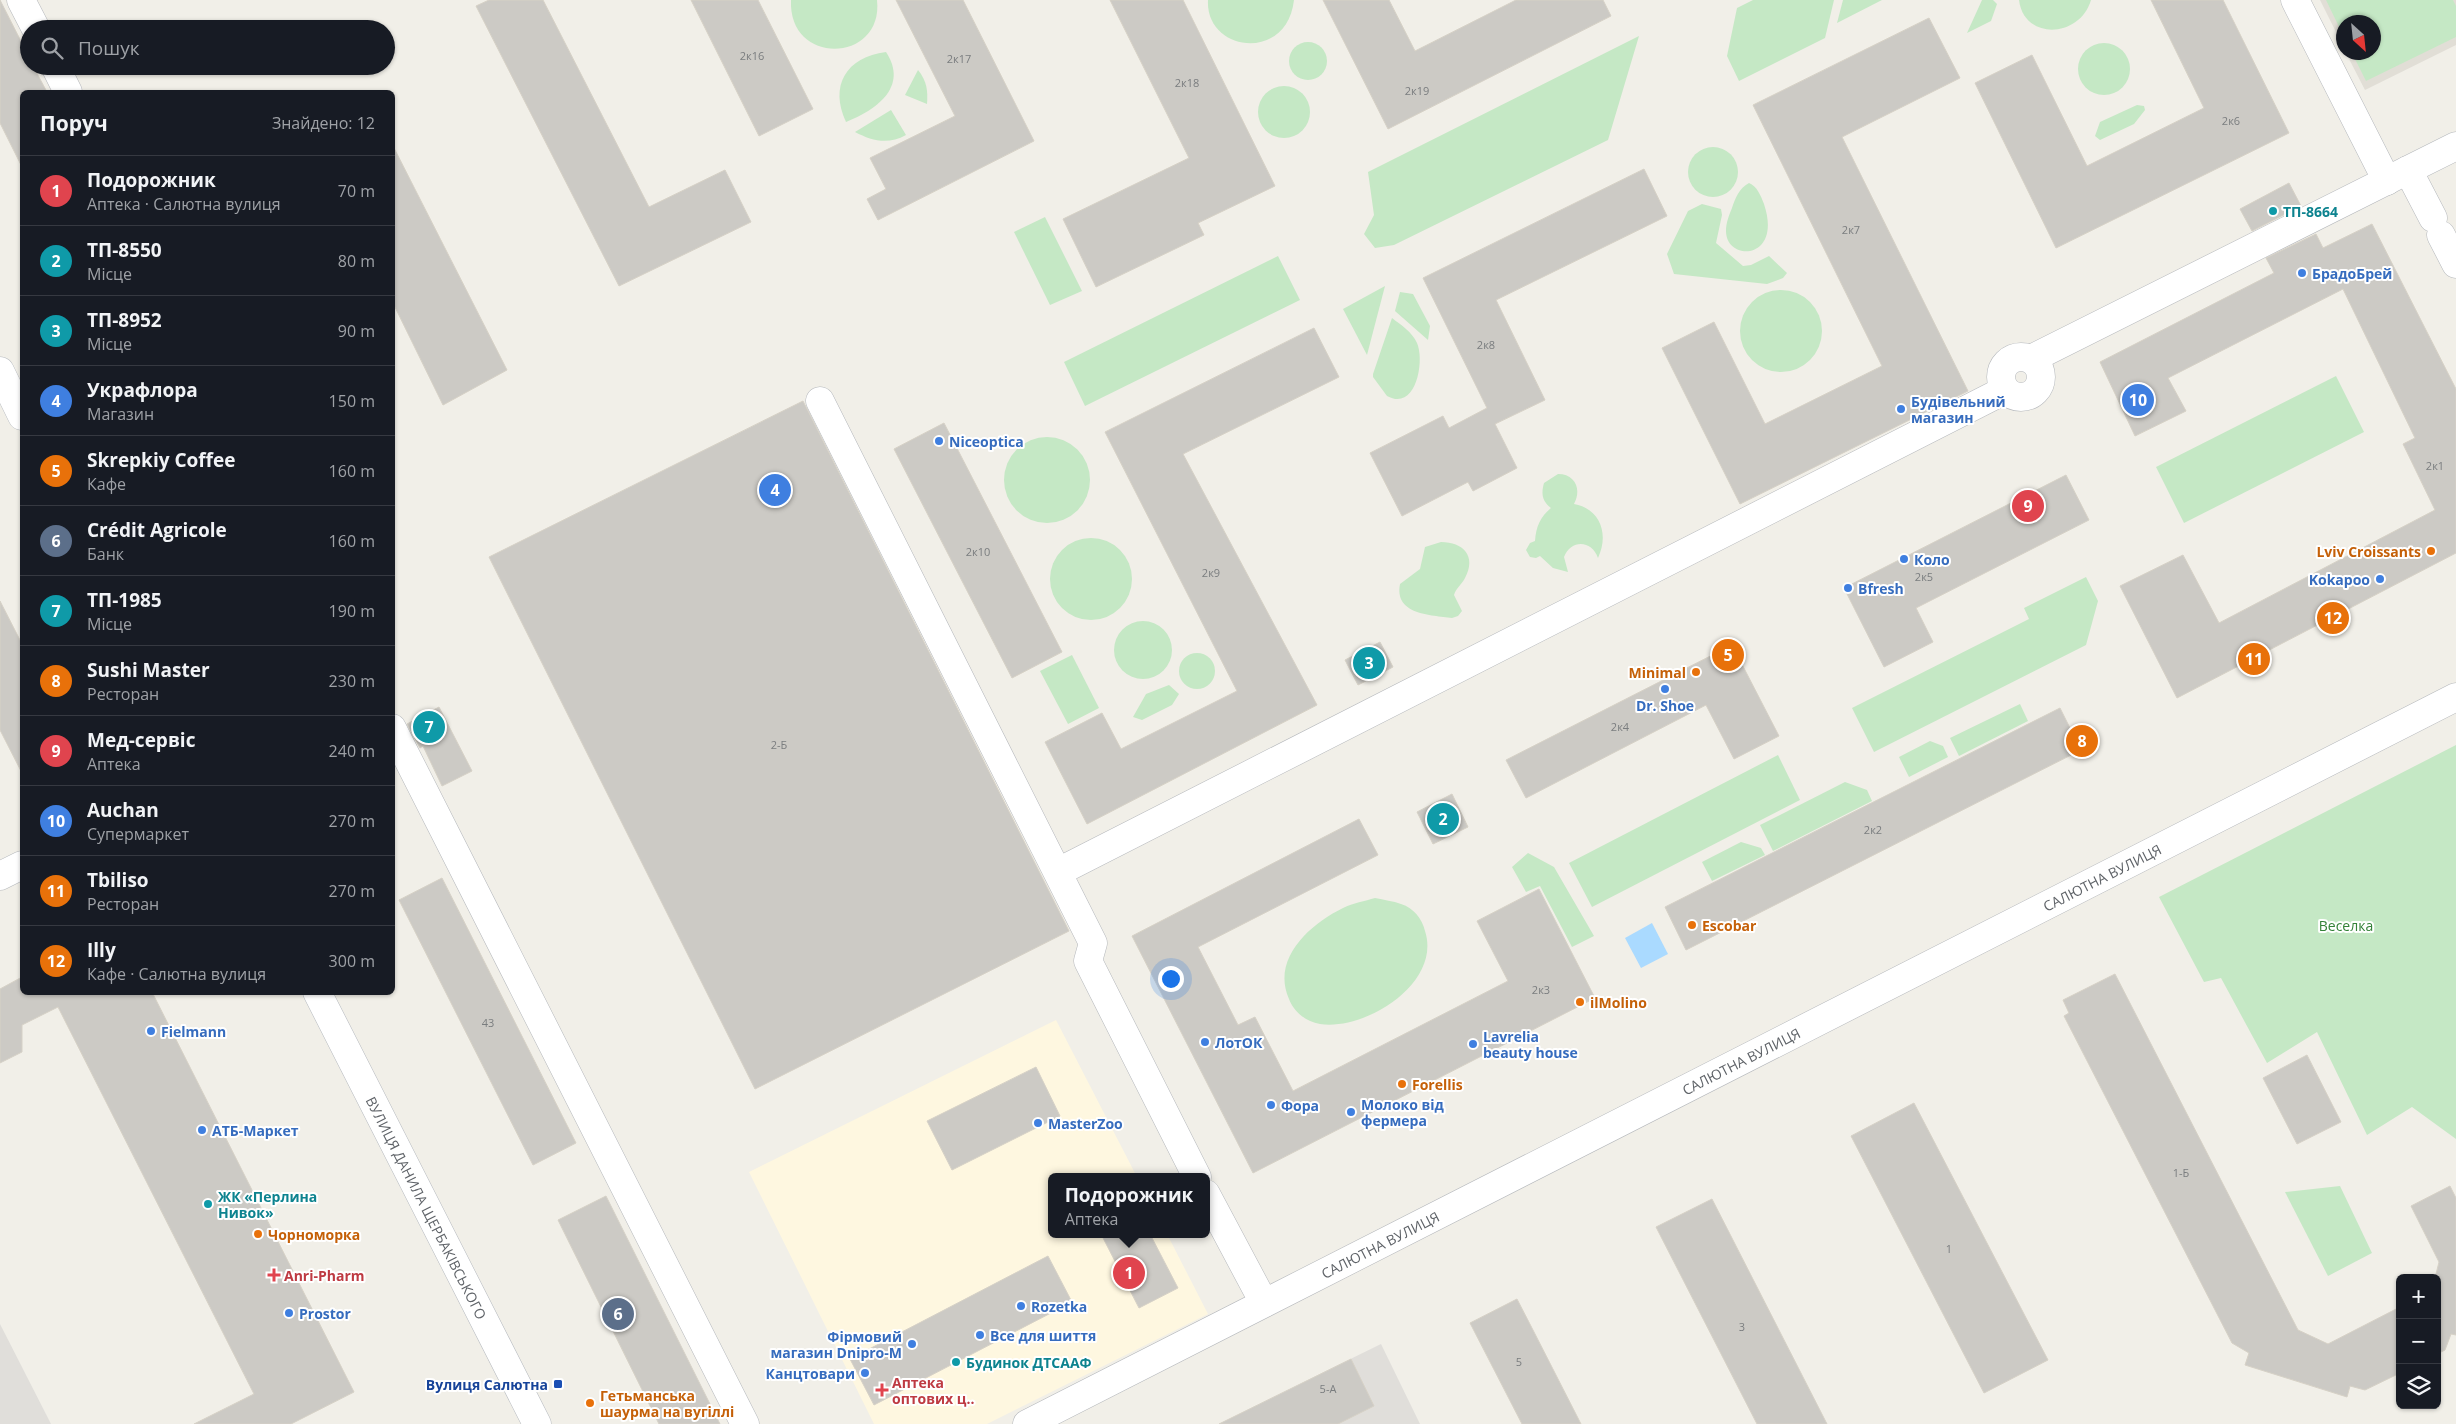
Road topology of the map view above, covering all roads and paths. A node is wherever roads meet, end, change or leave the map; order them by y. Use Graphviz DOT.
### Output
graph roads {
  1 [pos="21,0"];
  2 [pos="2295,0"];
  3 [pos="31,20"];
  4 [pos="60,75"];
  5 [pos="67,90"];
  6 [pos="2456,146"];
  7 [pos="2398,175"];
  8 [pos="2447,244"];
  9 [pos="0,372"];
  10 [pos="820,401"];
  11 [pos="20,412"];
  12 [pos="2456,697"];
  13 [pos="395,734"];
  14 [pos="20,866"];
  15 [pos="1058,872"];
  16 [pos="0,876"];
  17 [pos="319,995"];
  18 [pos="1195,1173"];
  19 [pos="1210,1202"];
  20 [pos="1264,1303"];
  21 [pos="537,1424"];
  22 [pos="745,1424"];
  23 [pos="1027,1424"];
  1 -- 3 [label="street"];
  2 -- 7 [label="street"];
  4 -- 5 [label="street"];
  6 -- 7 [label="street"];
  7 -- 8 [label="street"];
  7 -- 15 [label="street"];
  9 -- 11 [label="street"];
  10 -- 15 [label="street"];
  12 -- 20 [label="street, САЛЮТНА ВУЛИЦЯ"];
  13 -- 22 [label="street"];
  14 -- 16 [label="street"];
  15 -- 18 [label="street"];
  17 -- 21 [label="street, ВУЛИЦЯ ДАНИЛА ЩЕРБАКІВСЬКОГО"];
  19 -- 20 [label="street"];
  20 -- 23 [label="street, САЛЮТНА ВУЛИЦЯ"];
}
